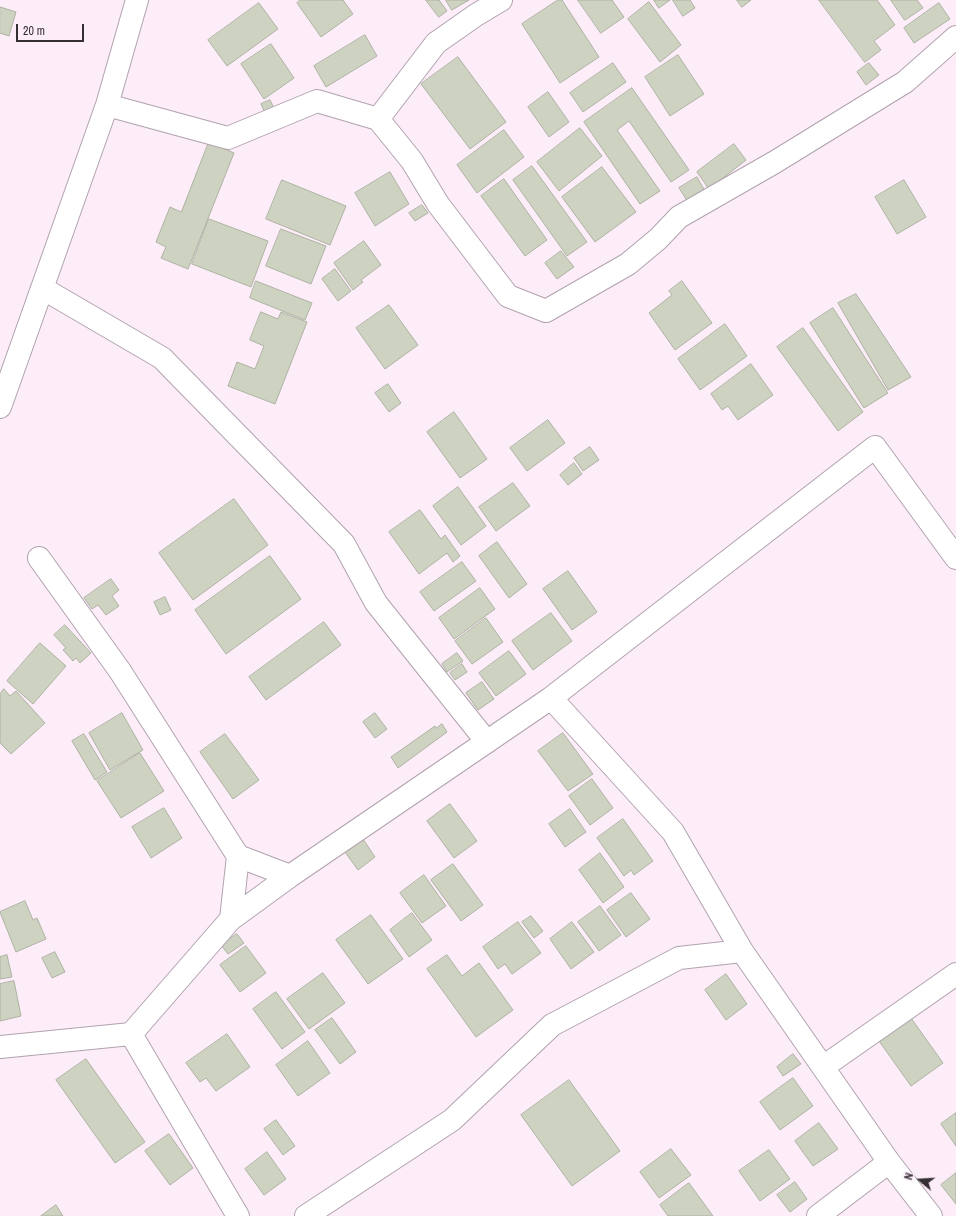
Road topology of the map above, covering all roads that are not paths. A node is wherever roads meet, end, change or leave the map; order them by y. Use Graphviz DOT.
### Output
graph roads {
  1 [pos="137,0"];
  2 [pos="501,0"];
  3 [pos="956,37"];
  4 [pos="107,105"];
  5 [pos="378,119"];
  6 [pos="42,288"];
  7 [pos="0,407"];
  8 [pos="39,558"];
  9 [pos="956,558"];
  10 [pos="551,698"];
  11 [pos="487,742"];
  12 [pos="238,856"];
  13 [pos="290,876"];
  14 [pos="231,919"];
  15 [pos="742,951"];
  16 [pos="956,974"];
  17 [pos="131,1034"];
  18 [pos="0,1047"];
  19 [pos="822,1067"];
  20 [pos="889,1162"];
  21 [pos="238,1216"];
  22 [pos="306,1216"];
  23 [pos="818,1216"];
  24 [pos="930,1216"];
  1 -- 4 [label="street"];
  2 -- 5 [label="street"];
  3 -- 5 [label="street"];
  4 -- 5 [label="street"];
  4 -- 6 [label="street"];
  6 -- 7 [label="street"];
  6 -- 11 [label="street"];
  8 -- 12 [label="street"];
  9 -- 10 [label="street"];
  10 -- 11 [label="street"];
  10 -- 15 [label="street"];
  11 -- 13 [label="street"];
  12 -- 13 [label="street"];
  12 -- 14 [label="street"];
  13 -- 14 [label="street"];
  14 -- 17 [label="street"];
  15 -- 19 [label="street"];
  15 -- 22 [label="street"];
  16 -- 19 [label="street"];
  17 -- 18 [label="street"];
  17 -- 21 [label="street"];
  19 -- 20 [label="street"];
  20 -- 23 [label="street"];
  20 -- 24 [label="street"];
}
